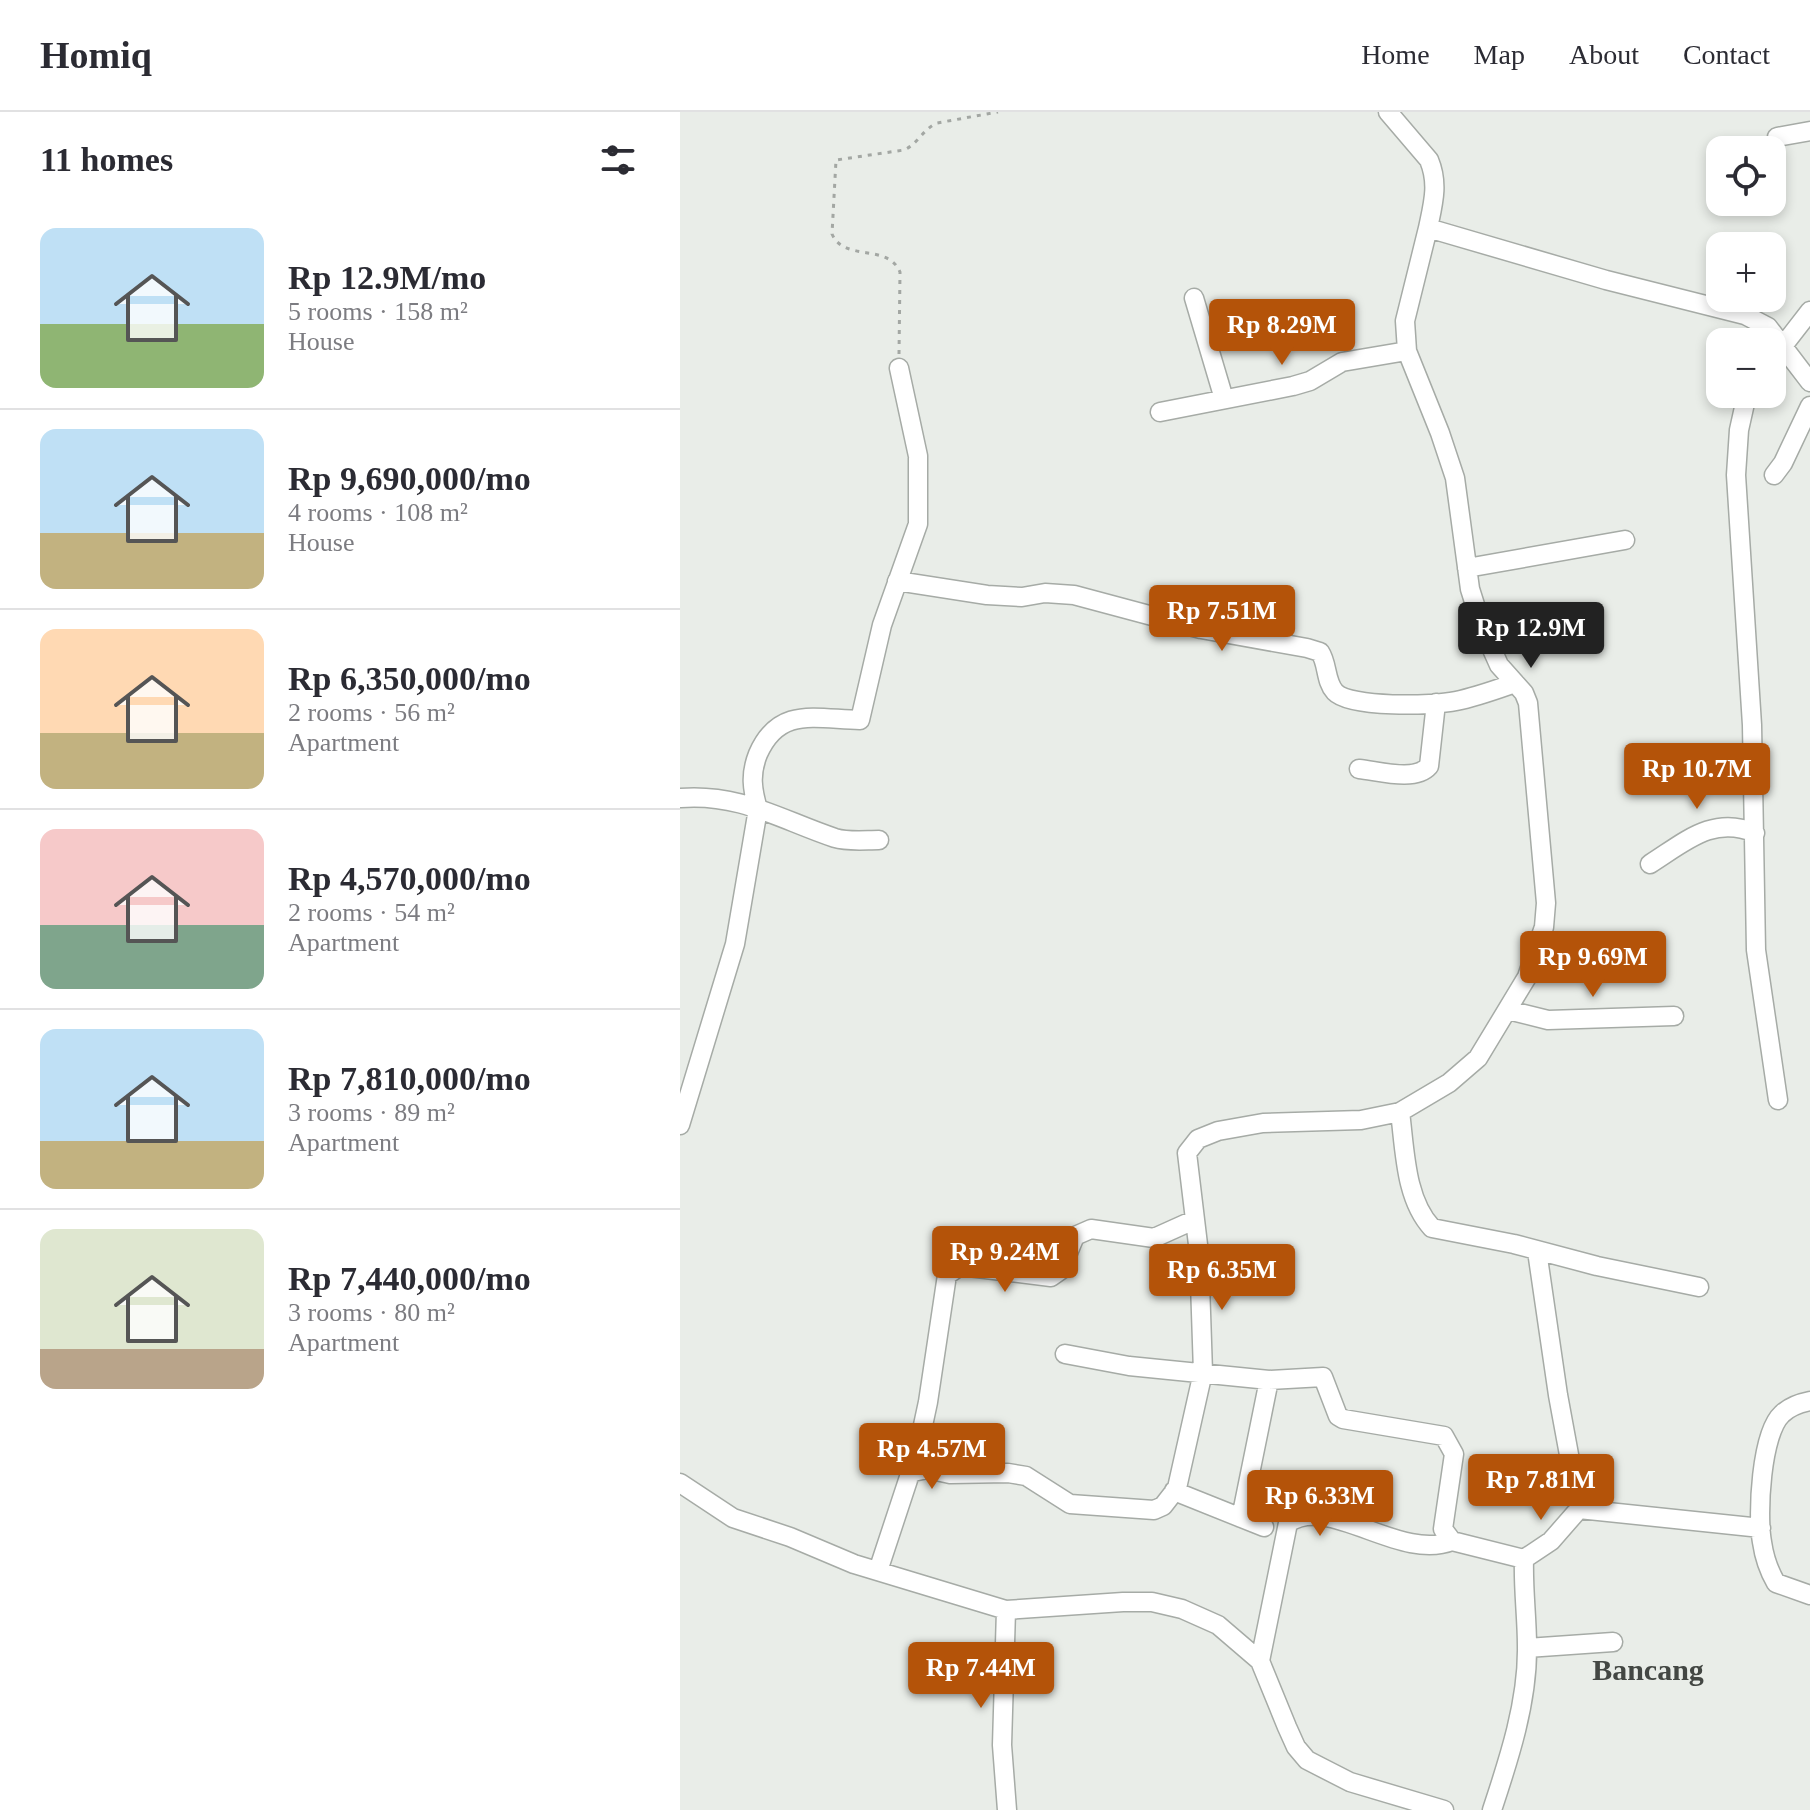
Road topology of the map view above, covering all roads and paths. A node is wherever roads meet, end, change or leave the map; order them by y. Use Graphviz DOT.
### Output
graph roads {
  1 [pos="998,112"];
  2 [pos="1388,112"];
  3 [pos="1810,131"];
  4 [pos="1782,136"];
  5 [pos="1428,228"];
  6 [pos="1194,298"];
  7 [pos="1810,311"];
  8 [pos="1768,328"];
  9 [pos="1786,342"];
  10 [pos="1407,351"];
  11 [pos="1786,361"];
  12 [pos="899,368"];
  13 [pos="1810,382"];
  14 [pos="1224,399"];
  15 [pos="1810,406"];
  16 [pos="1744,408"];
  17 [pos="1160,412"];
  18 [pos="1774,475"];
  19 [pos="1625,540"];
  20 [pos="1467,568"];
  21 [pos="897,581"];
  22 [pos="1515,683"];
  23 [pos="1436,703"];
  24 [pos="1359,769"];
  25 [pos="680,798"];
  26 [pos="758,809"];
  27 [pos="1755,833"];
  28 [pos="879,840"];
  29 [pos="1650,864"];
  30 [pos="1508,1010"];
  31 [pos="1674,1016"];
  32 [pos="1778,1100"];
  33 [pos="1400,1112"];
  34 [pos="680,1125"];
  35 [pos="1194,1220"];
  36 [pos="1537,1251"];
  37 [pos="1699,1287"];
  38 [pos="1065,1354"];
  39 [pos="1203,1372"];
  40 [pos="1269,1380"];
  41 [pos="1810,1401"];
  42 [pos="913,1472"];
  43 [pos="680,1483"];
  44 [pos="1174,1491"];
  45 [pos="1579,1509"];
  46 [pos="1241,1518"];
  47 [pos="1264,1527"];
  48 [pos="1761,1528"];
  49 [pos="1452,1541"];
  50 [pos="1524,1559"];
  51 [pos="878,1571"];
  52 [pos="1810,1595"];
  53 [pos="1006,1610"];
  54 [pos="1613,1642"];
  55 [pos="1527,1648"];
  56 [pos="1260,1661"];
  57 [pos="1007,1810"];
  58 [pos="1444,1810"];
  59 [pos="1492,1810"];
  1 -- 12 [label="path"];
  2 -- 5 [label="street"];
  3 -- 4 [label="street"];
  5 -- 8 [label="street"];
  5 -- 10 [label="street"];
  6 -- 14 [label="street"];
  7 -- 9 [label="street"];
  10 -- 14 [label="street"];
  10 -- 20 [label="street"];
  11 -- 13 [label="street"];
  12 -- 21 [label="street"];
  14 -- 17 [label="street"];
  15 -- 18 [label="street"];
  16 -- 27 [label="street"];
  19 -- 20 [label="street"];
  20 -- 22 [label="street"];
  21 -- 23 [label="street"];
  21 -- 26 [label="street"];
  22 -- 23 [label="street"];
  22 -- 30 [label="street"];
  23 -- 24 [label="street"];
  25 -- 26 [label="street"];
  26 -- 28 [label="street"];
  26 -- 34 [label="street"];
  27 -- 29 [label="street"];
  27 -- 32 [label="street"];
  30 -- 31 [label="street"];
  30 -- 33 [label="street"];
  33 -- 35 [label="street"];
  33 -- 36 [label="street"];
  35 -- 39 [label="street"];
  35 -- 42 [label="street"];
  36 -- 37 [label="street"];
  36 -- 45 [label="street"];
  38 -- 39 [label="street"];
  39 -- 40 [label="street"];
  39 -- 44 [label="street"];
  40 -- 46 [label="street"];
  40 -- 49 [label="street"];
  41 -- 48 [label="street"];
  42 -- 44 [label="street"];
  42 -- 51 [label="street"];
  43 -- 51 [label="street"];
  44 -- 46 [label="street"];
  45 -- 48 [label="street"];
  45 -- 50 [label="street"];
  46 -- 47 [label="street"];
  48 -- 52 [label="street"];
  49 -- 50 [label="street"];
  49 -- 56 [label="street"];
  50 -- 55 [label="street"];
  51 -- 53 [label="street"];
  53 -- 56 [label="street"];
  53 -- 57 [label="street"];
  54 -- 55 [label="street"];
  55 -- 59 [label="street"];
  56 -- 58 [label="street"];
}
